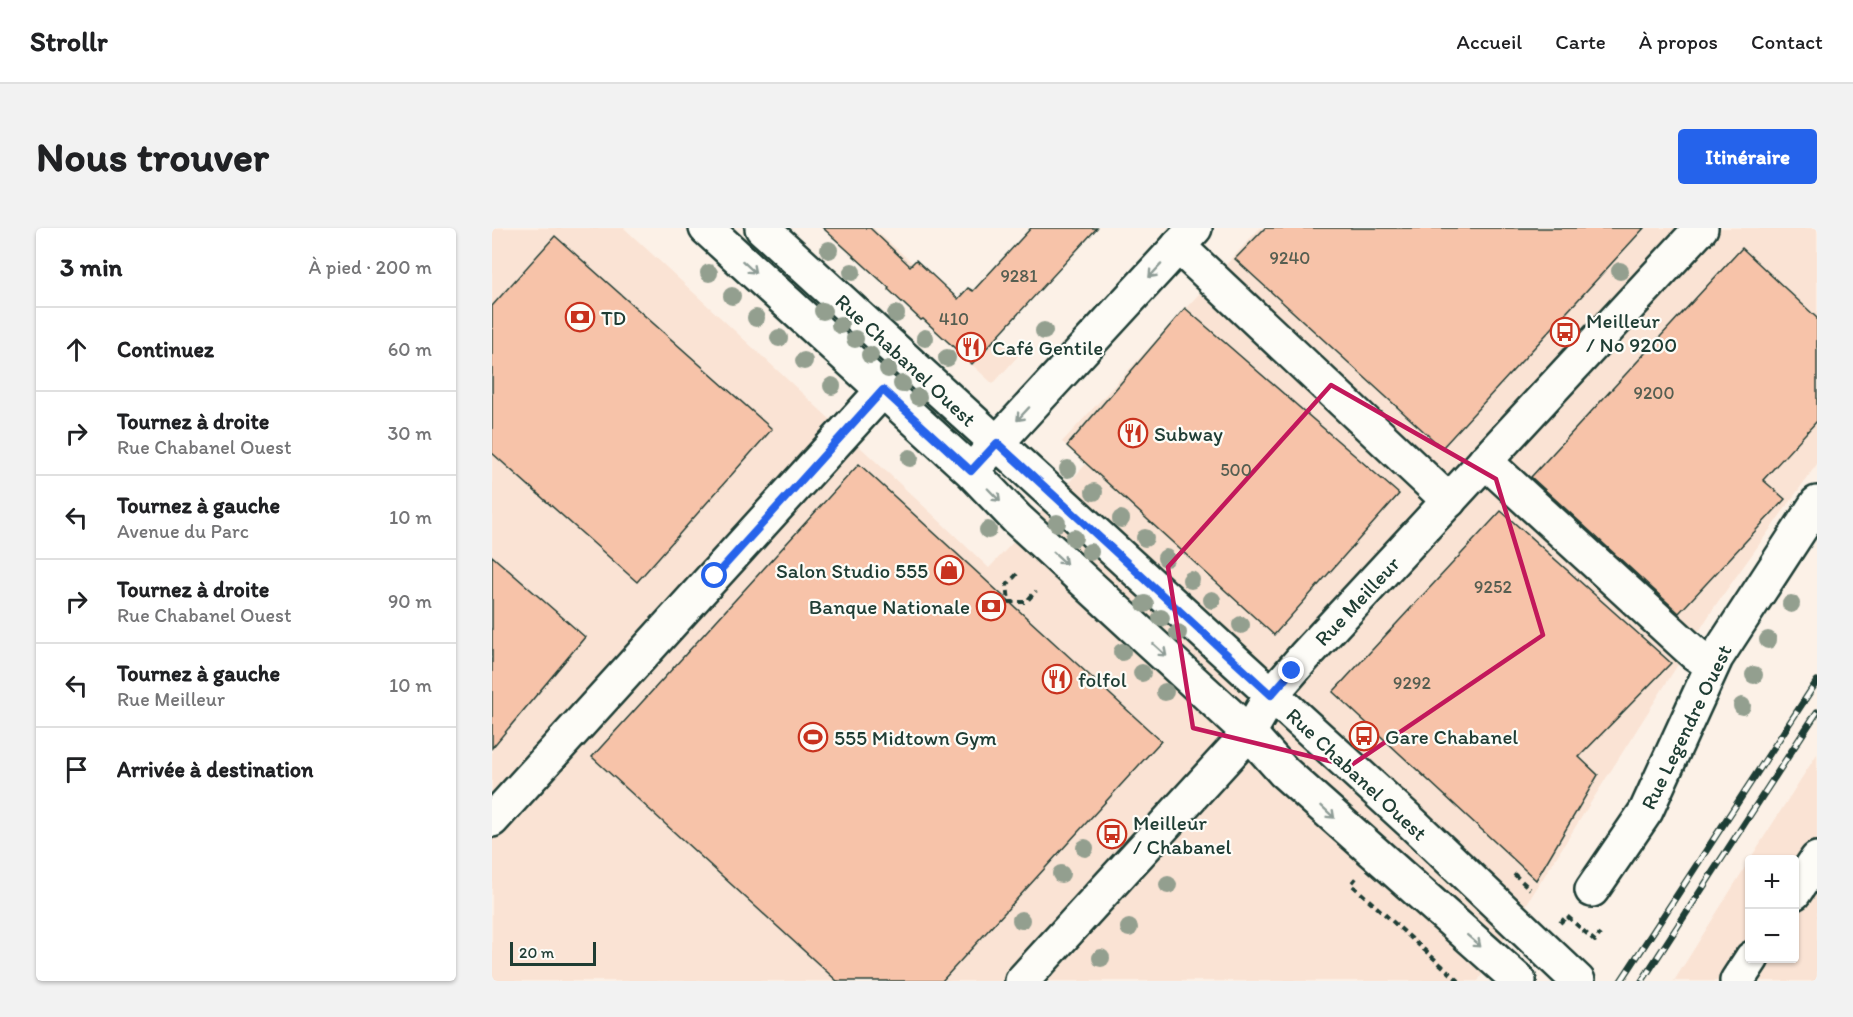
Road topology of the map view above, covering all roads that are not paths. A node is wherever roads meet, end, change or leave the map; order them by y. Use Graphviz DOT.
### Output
graph roads {
  1 [pos="706,228"];
  2 [pos="762,228"];
  3 [pos="1701,228"];
  4 [pos="1186,237"];
  5 [pos="883,390"];
  6 [pos="997,443"];
  7 [pos="1485,461"];
  8 [pos="971,471"];
  9 [pos="1449,501"];
  10 [pos="1817,503"];
  11 [pos="1712,665"];
  12 [pos="1271,695"];
  13 [pos="1249,733"];
  14 [pos="492,820"];
  15 [pos="1817,859"];
  16 [pos="1799,886"];
  17 [pos="1592,890"];
  18 [pos="1749,963"];
  19 [pos="1022,981"];
  20 [pos="1519,981"];
  21 [pos="1578,981"];
  22 [pos="1737,981"];
  1 -- 5 [label="street, Rue Chabanel Ouest, one-way"];
  2 -- 6 [label="street, Rue Chabanel Ouest"];
  3 -- 7 [label="street, Rue Meilleur"];
  4 -- 6 [label="street, one-way"];
  4 -- 9 [label="street"];
  5 -- 8 [label="street, Rue Chabanel Ouest"];
  5 -- 14 [label="street"];
  6 -- 8 [label="street"];
  6 -- 12 [label="street, Rue Chabanel Ouest"];
  7 -- 9 [label="street, Rue Meilleur"];
  7 -- 11 [label="street"];
  8 -- 13 [label="street, Rue Chabanel Ouest, one-way"];
  9 -- 12 [label="street, Rue Meilleur"];
  10 -- 11 [label="street, Rue Legendre Ouest"];
  11 -- 17 [label="street, Rue Legendre Ouest"];
  12 -- 13 [label="street, Rue Meilleur"];
  12 -- 21 [label="street, Rue Chabanel Ouest"];
  13 -- 19 [label="street, Rue Meilleur"];
  13 -- 20 [label="street, Rue Chabanel Ouest, one-way"];
  15 -- 16 [label="street"];
  18 -- 22 [label="street"];
}
